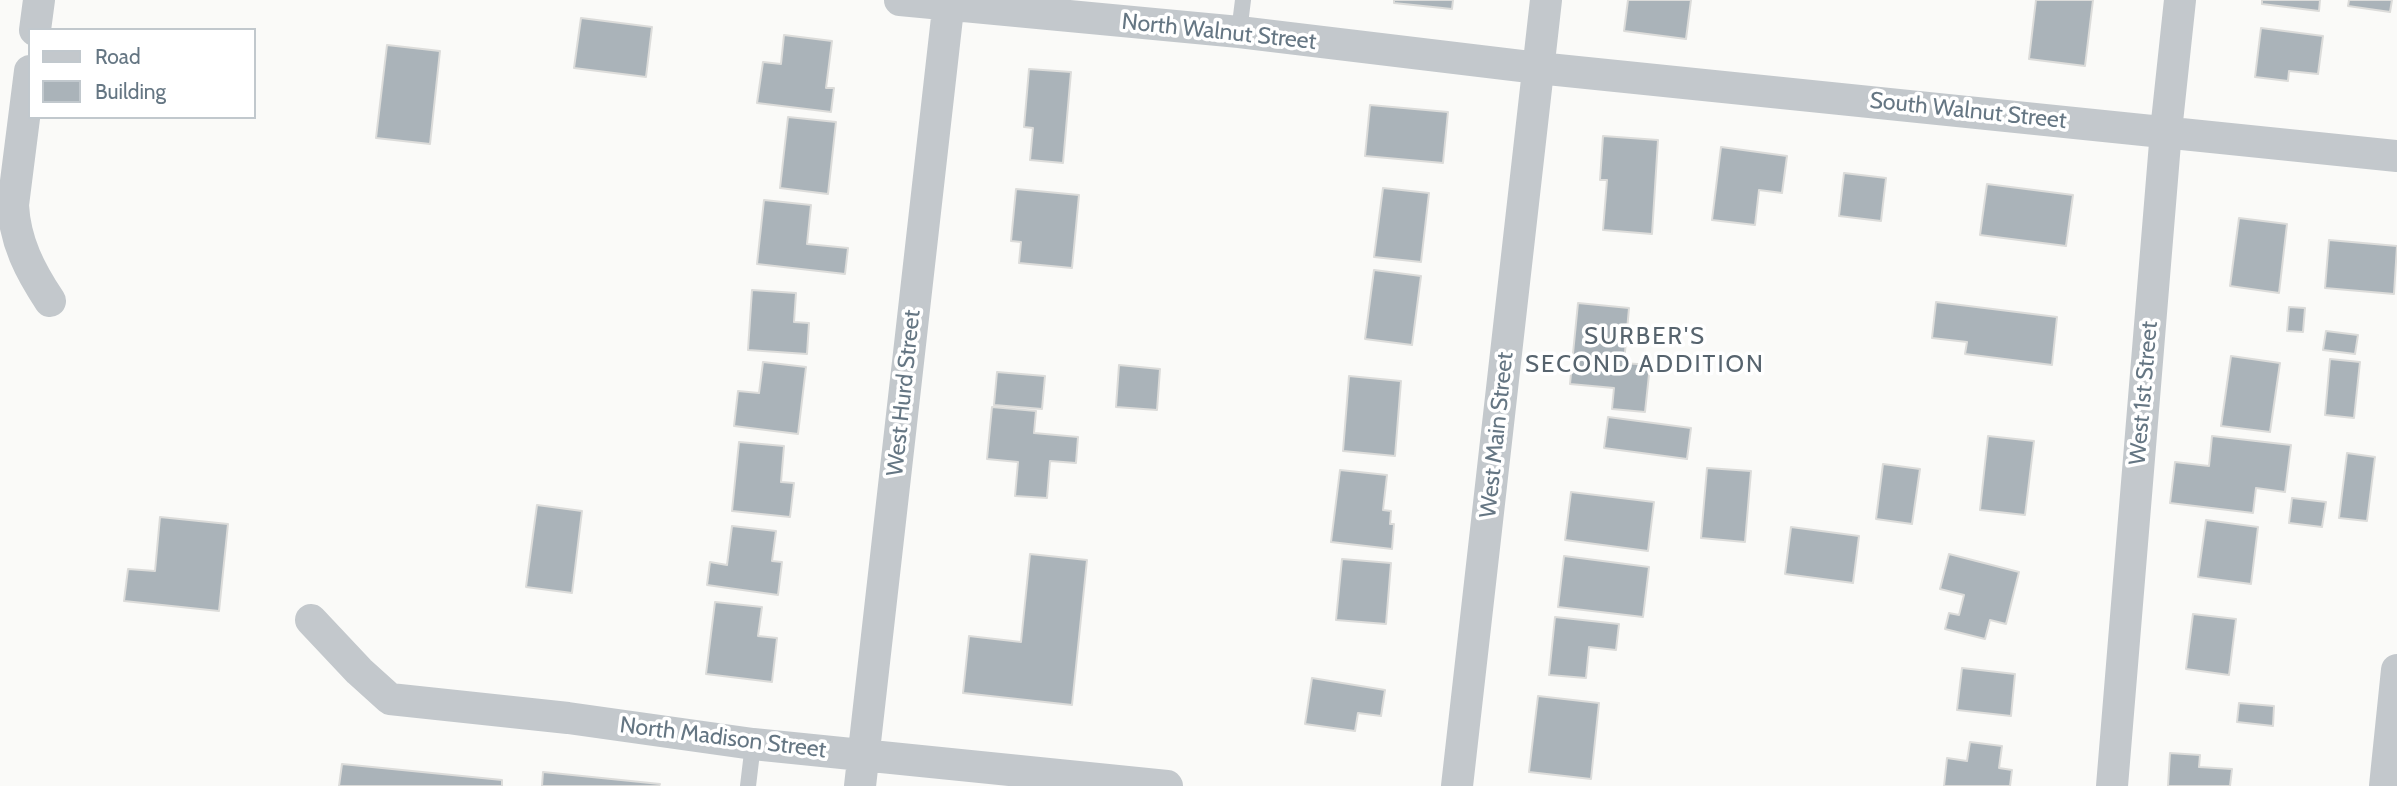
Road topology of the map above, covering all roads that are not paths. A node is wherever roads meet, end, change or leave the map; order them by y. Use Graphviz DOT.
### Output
graph roads {
  1 [pos="38,0"];
  2 [pos="900,0"];
  3 [pos="1243,0"];
  4 [pos="1546,0"];
  5 [pos="2180,0"];
  6 [pos="948,3"];
  7 [pos="35,28"];
  8 [pos="1240,32"];
  9 [pos="1538,68"];
  10 [pos="28,87"];
  11 [pos="2166,131"];
  12 [pos="2397,156"];
  13 [pos="51,301"];
  14 [pos="311,620"];
  15 [pos="2397,670"];
  16 [pos="753,744"];
  17 [pos="862,771"];
  18 [pos="748,786"];
  19 [pos="1167,786"];
  20 [pos="1457,786"];
  21 [pos="2112,786"];
  22 [pos="2385,786"];
  1 -- 7 [label="street"];
  2 -- 6 [label="street, North Walnut Street"];
  3 -- 8 [label="lane"];
  4 -- 9 [label="street, West Main Street"];
  5 -- 11 [label="street, West 1st Street"];
  6 -- 8 [label="street, North Walnut Street"];
  6 -- 17 [label="street, West Hurd Street"];
  8 -- 9 [label="street, North Walnut Street"];
  9 -- 11 [label="street, South Walnut Street"];
  9 -- 20 [label="street, West Main Street"];
  10 -- 13 [label="street"];
  11 -- 12 [label="street, South Walnut Street"];
  11 -- 21 [label="street, West 1st Street"];
  14 -- 16 [label="street, North Madison Street"];
  15 -- 22 [label="street"];
  16 -- 17 [label="street, North Madison Street"];
  16 -- 18 [label="lane"];
  17 -- 19 [label="street, North Madison Street"];
}
